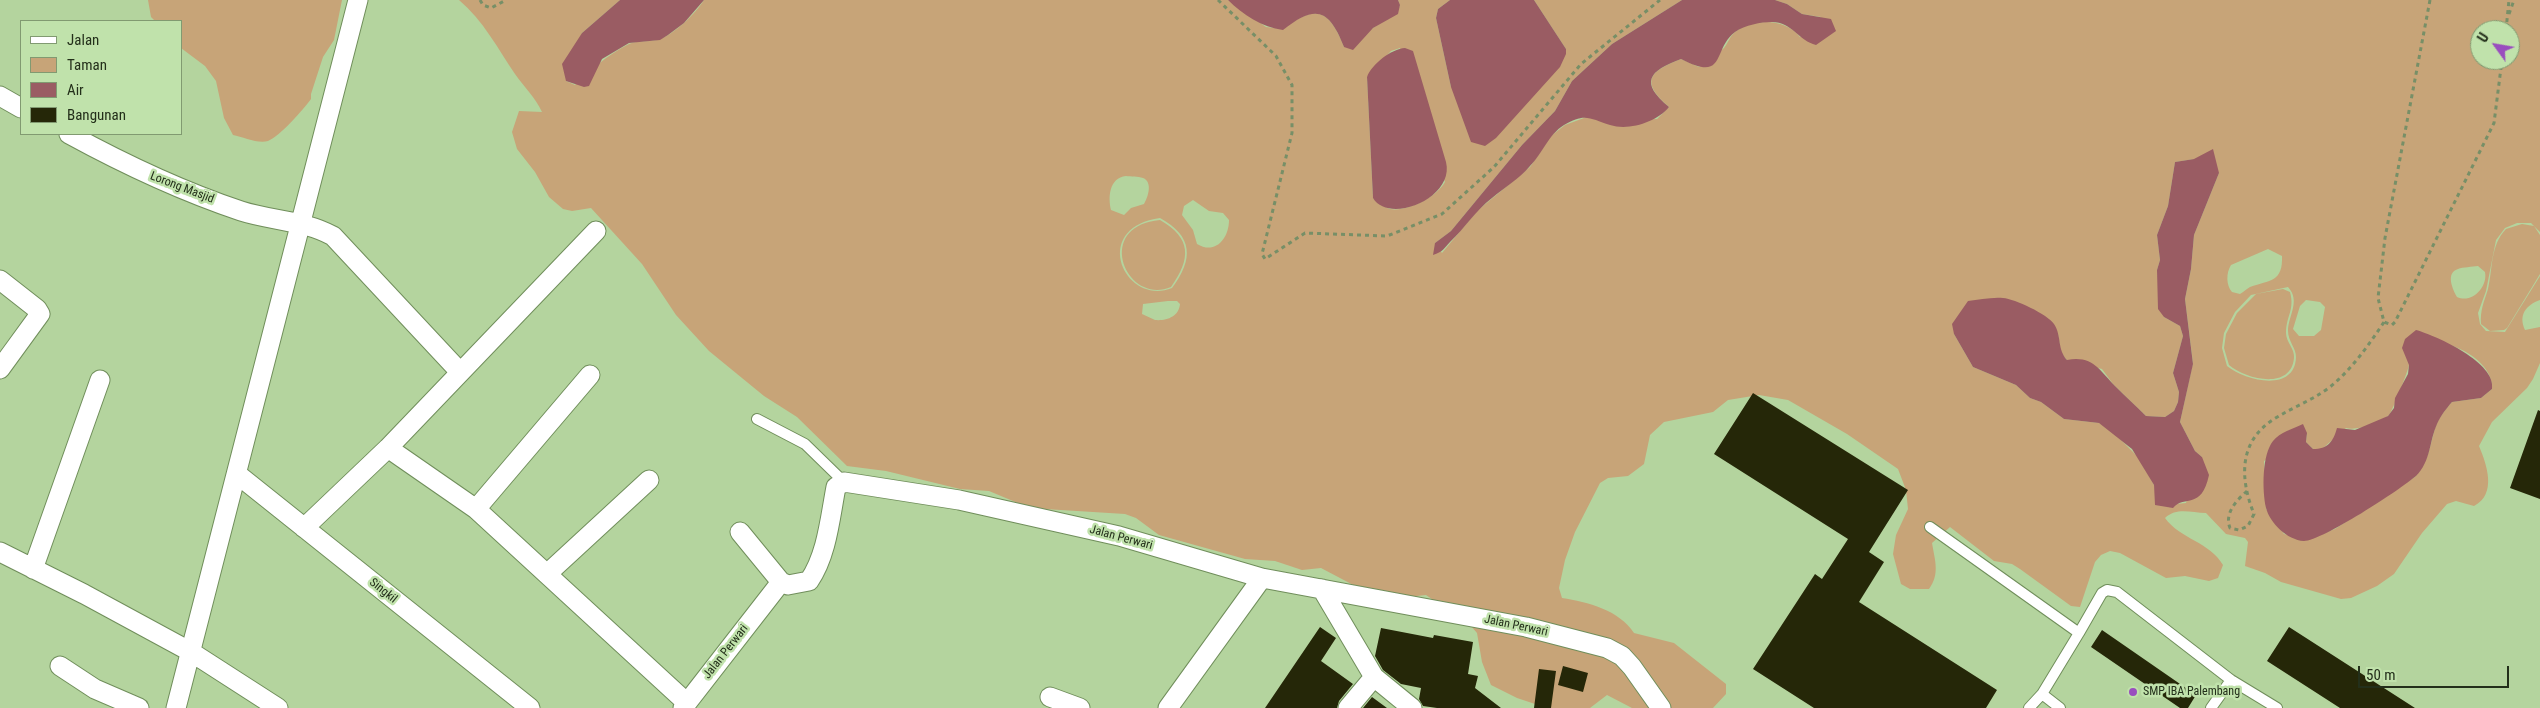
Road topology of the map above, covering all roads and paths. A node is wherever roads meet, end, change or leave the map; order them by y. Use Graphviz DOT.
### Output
graph roads {
  1 [pos="358,0"];
  2 [pos="480,0"];
  3 [pos="506,0"];
  4 [pos="1218,0"];
  5 [pos="1660,0"];
  6 [pos="2430,0"];
  7 [pos="2509,0"];
  8 [pos="2514,0"];
  9 [pos="2508,19"];
  10 [pos="2501,70"];
  11 [pos="0,96"];
  12 [pos="20,107"];
  13 [pos="71,135"];
  14 [pos="302,223"];
  15 [pos="596,231"];
  16 [pos="0,280"];
  17 [pos="2384,322"];
  18 [pos="0,369"];
  19 [pos="460,372"];
  20 [pos="590,375"];
  21 [pos="100,380"];
  22 [pos="757,418"];
  23 [pos="388,448"];
  24 [pos="237,474"];
  25 [pos="649,480"];
  26 [pos="844,482"];
  27 [pos="2248,491"];
  28 [pos="476,509"];
  29 [pos="1930,527"];
  30 [pos="304,528"];
  31 [pos="740,532"];
  32 [pos="0,552"];
  33 [pos="34,569"];
  34 [pos="547,574"];
  35 [pos="1262,578"];
  36 [pos="781,582"];
  37 [pos="1322,589"];
  38 [pos="2079,634"];
  39 [pos="191,652"];
  40 [pos="60,666"];
  41 [pos="1374,678"];
  42 [pos="2231,680"];
  43 [pos="2042,694"];
  44 [pos="1050,697"];
  45 [pos="685,706"];
  46 [pos="139,708"];
  47 [pos="176,708"];
  48 [pos="278,708"];
  49 [pos="530,708"];
  50 [pos="1080,708"];
  51 [pos="1168,708"];
  52 [pos="1348,708"];
  53 [pos="1412,708"];
  54 [pos="1661,708"];
  55 [pos="2029,708"];
  56 [pos="2060,708"];
  57 [pos="2211,708"];
  58 [pos="2277,708"];
  1 -- 14 [label="street"];
  2 -- 3 [label="path"];
  4 -- 5 [label="path"];
  6 -- 17 [label="path"];
  7 -- 9 [label="path"];
  8 -- 9 [label="path"];
  10 -- 17 [label="path"];
  11 -- 12 [label="street"];
  13 -- 14 [label="street, Lorong Masjid"];
  14 -- 19 [label="street, Lorong Masjid"];
  14 -- 24 [label="street"];
  15 -- 19 [label="street"];
  16 -- 18 [label="street"];
  17 -- 27 [label="path"];
  19 -- 23 [label="street"];
  20 -- 28 [label="street"];
  21 -- 33 [label="street"];
  22 -- 26 [label="lane"];
  23 -- 28 [label="street"];
  23 -- 30 [label="street"];
  24 -- 30 [label="street, Singkil"];
  24 -- 39 [label="street"];
  25 -- 34 [label="street"];
  26 -- 35 [label="street, Jalan Perwari"];
  26 -- 36 [label="street"];
  27 -- 27 [label="path"];
  28 -- 34 [label="street"];
  29 -- 38 [label="lane"];
  30 -- 49 [label="street, Singkil"];
  31 -- 36 [label="street"];
  32 -- 33 [label="street"];
  33 -- 39 [label="street"];
  34 -- 45 [label="street"];
  35 -- 37 [label="street, Jalan Perwari"];
  35 -- 51 [label="street"];
  36 -- 45 [label="street, Jalan Perwari"];
  37 -- 41 [label="street"];
  37 -- 54 [label="street, Jalan Perwari"];
  38 -- 42 [label="lane"];
  38 -- 43 [label="lane"];
  39 -- 47 [label="street"];
  39 -- 48 [label="street"];
  40 -- 46 [label="street"];
  41 -- 52 [label="street"];
  41 -- 53 [label="street"];
  42 -- 57 [label="lane"];
  42 -- 58 [label="lane"];
  43 -- 55 [label="lane"];
  43 -- 56 [label="lane"];
  44 -- 50 [label="street"];
}
